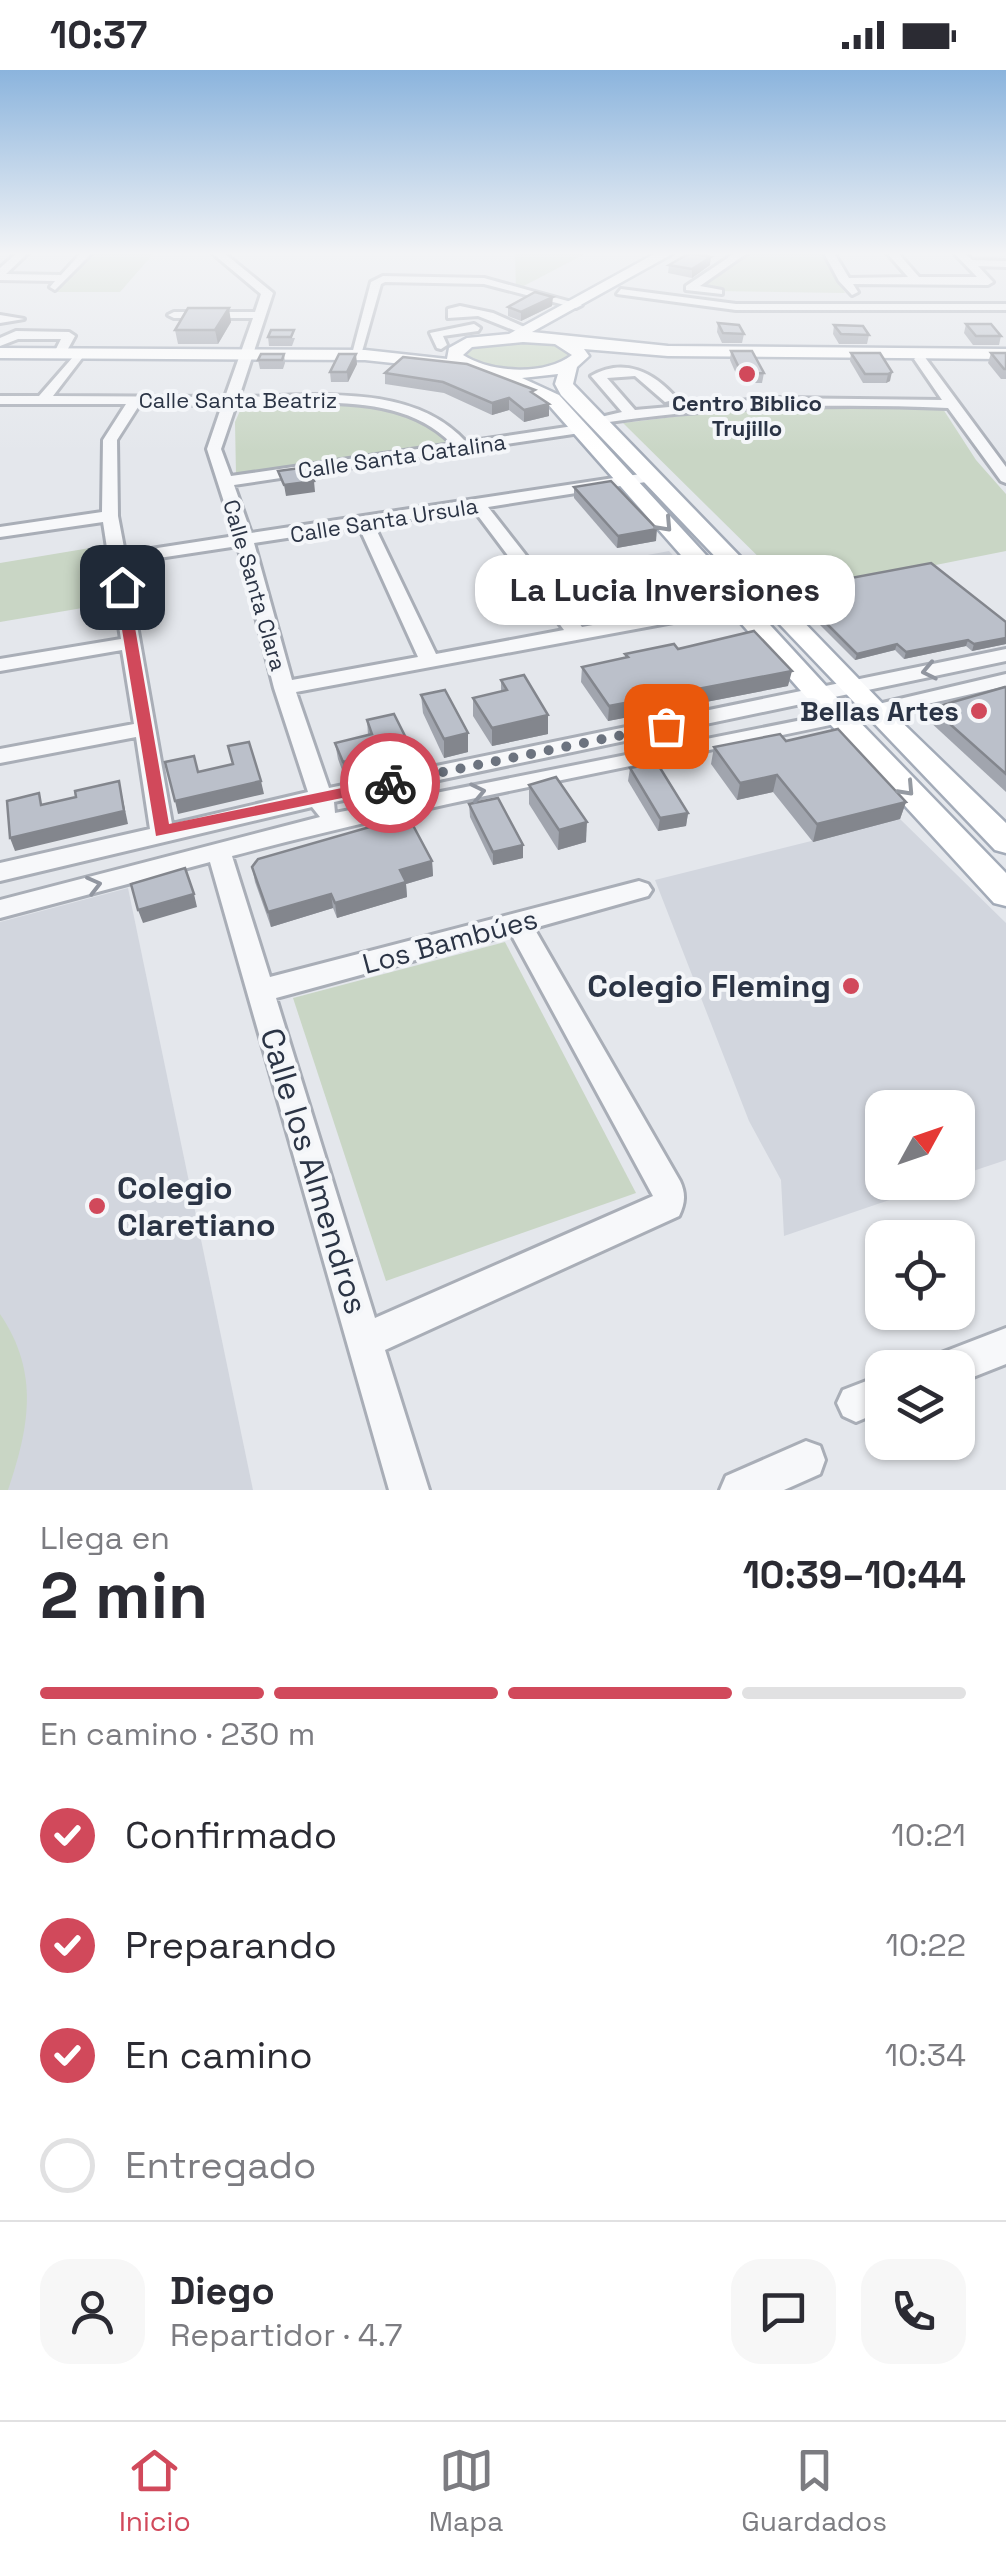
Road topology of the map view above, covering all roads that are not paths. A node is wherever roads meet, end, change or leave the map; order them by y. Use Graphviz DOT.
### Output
graph roads {
  1 [pos="249,319"];
  2 [pos="251,319"];
  3 [pos="368,319"];
  4 [pos="486,319"];
  5 [pos="546,319"];
  6 [pos="577,319"];
  7 [pos="239,331"];
  8 [pos="512,335"];
  9 [pos="564,341"];
  10 [pos="467,343"];
  11 [pos="441,345"];
  12 [pos="363,346"];
  13 [pos="0,348"];
  14 [pos="68,351"];
  15 [pos="237,351"];
  16 [pos="687,354"];
  17 [pos="1006,356"];
  18 [pos="923,364"];
  19 [pos="572,365"];
  20 [pos="632,365"];
  21 [pos="480,369"];
  22 [pos="44,399"];
  23 [pos="670,399"];
  24 [pos="0,400"];
  25 [pos="136,400"];
  26 [pos="230,400"];
  27 [pos="952,404"];
  28 [pos="631,414"];
  29 [pos="587,424"];
  30 [pos="463,447"];
  31 [pos="998,456"];
  32 [pos="651,477"];
  33 [pos="1006,478"];
  34 [pos="625,481"];
  35 [pos="225,482"];
  36 [pos="479,506"];
  37 [pos="110,516"];
  38 [pos="365,522"];
  39 [pos="0,532"];
  40 [pos="245,541"];
  41 [pos="116,559"];
  42 [pos="738,604"];
  43 [pos="577,634"];
  44 [pos="132,643"];
  45 [pos="1006,655"];
  46 [pos="430,663"];
  47 [pos="0,665"];
  48 [pos="1006,680"];
  49 [pos="284,688"];
  50 [pos="852,688"];
  51 [pos="819,695"];
  52 [pos="874,711"];
  53 [pos="840,718"];
  54 [pos="143,729"];
  55 [pos="0,756"];
  56 [pos="321,797"];
  57 [pos="330,822"];
  58 [pos="162,832"];
  59 [pos="1006,842"];
  60 [pos="219,853"];
  61 [pos="0,872"];
  62 [pos="639,890"];
  63 [pos="1006,894"];
  64 [pos="0,909"];
  65 [pos="518,922"];
  66 [pos="260,991"];
  67 [pos="364,1340"];
  68 [pos="1006,1346"];
  69 [pos="975,1358"];
  70 [pos="806,1460"];
  71 [pos="409,1490"];
  72 [pos="740,1490"];
  1 -- 7 [label="street"];
  2 -- 15 [label="street, Calle Santa Clara"];
  3 -- 12 [label="street"];
  4 -- 8 [label="street"];
  5 -- 8 [label="main road"];
  6 -- 9 [label="main road"];
  8 -- 9 [label="main road"];
  8 -- 10 [label="main road"];
  8 -- 11 [label="street"];
  9 -- 16 [label="main road"];
  9 -- 19 [label="main road"];
  10 -- 11 [label="main road"];
  10 -- 21 [label="main road"];
  11 -- 12 [label="main road"];
  12 -- 15 [label="main road"];
  12 -- 21 [label="main road"];
  13 -- 14 [label="main road"];
  14 -- 15 [label="main road"];
  14 -- 22 [label="street"];
  15 -- 26 [label="street, Calle Santa Clara"];
  16 -- 17 [label="main road"];
  16 -- 18 [label="main road"];
  16 -- 20 [label="main road"];
  17 -- 18 [label="main road"];
  18 -- 27 [label="street"];
  19 -- 20 [label="main road"];
  19 -- 21 [label="main road"];
  19 -- 29 [label="main road"];
  20 -- 23 [label="street"];
  20 -- 28 [label="street"];
  21 -- 29 [label="main road"];
  22 -- 24 [label="street, Calle Santa Beatriz"];
  22 -- 25 [label="street, Calle Santa Beatriz"];
  25 -- 26 [label="street, Calle Santa Beatriz"];
  25 -- 37 [label="street"];
  26 -- 30 [label="street, Calle Santa Beatriz"];
  26 -- 35 [label="street, Calle Santa Clara"];
  27 -- 28 [label="street, Calle Santa Catalina"];
  27 -- 31 [label="street"];
  28 -- 29 [label="street, Calle Santa Catalina"];
  29 -- 30 [label="street, Calle Santa Catalina"];
  29 -- 32 [label="main road"];
  29 -- 34 [label="main road"];
  30 -- 35 [label="street, Calle Santa Catalina"];
  31 -- 33 [label="street"];
  32 -- 34 [label="street, Calle Santa Ursula"];
  32 -- 50 [label="main road"];
  34 -- 36 [label="street, Calle Santa Ursula"];
  34 -- 42 [label="main road, one-way"];
  35 -- 40 [label="street, Calle Santa Clara"];
  36 -- 38 [label="street, Calle Santa Ursula"];
  36 -- 43 [label="street"];
  37 -- 39 [label="street"];
  37 -- 41 [label="street"];
  38 -- 40 [label="street, Calle Santa Ursula"];
  38 -- 46 [label="street"];
  40 -- 41 [label="street, Calle Santa Ursula"];
  40 -- 49 [label="street, Calle Santa Clara"];
  41 -- 44 [label="street"];
  42 -- 43 [label="street"];
  42 -- 51 [label="main road"];
  43 -- 46 [label="street"];
  44 -- 47 [label="street"];
  44 -- 54 [label="street"];
  45 -- 50 [label="street, one-way"];
  46 -- 49 [label="street"];
  48 -- 52 [label="street"];
  49 -- 56 [label="street, Calle Santa Clara"];
  50 -- 51 [label="street"];
  50 -- 52 [label="main road"];
  51 -- 53 [label="main road"];
  51 -- 56 [label="street"];
  52 -- 53 [label="street"];
  52 -- 59 [label="main road"];
  57 -- 53 [label="street, one-way"];
  53 -- 63 [label="main road, one-way"];
  54 -- 55 [label="street"];
  54 -- 58 [label="street"];
  56 -- 57 [label="street, Calle Santa Clara"];
  56 -- 58 [label="street"];
  57 -- 60 [label="street"];
  58 -- 61 [label="street"];
  64 -- 60 [label="street, one-way"];
  60 -- 66 [label="street, Calle los Almendros"];
  62 -- 65 [label="street, Los Bambúes"];
  65 -- 66 [label="street, Los Bambúes"];
  65 -- 67 [label="street"];
  66 -- 67 [label="street, Calle los Almendros"];
  67 -- 71 [label="street, Calle los Almendros"];
  68 -- 69 [label="street"];
  70 -- 72 [label="street"];
}
